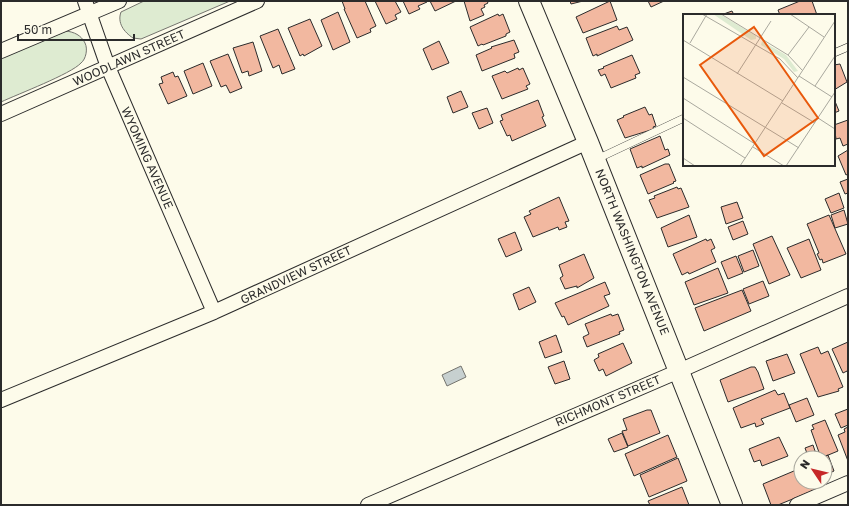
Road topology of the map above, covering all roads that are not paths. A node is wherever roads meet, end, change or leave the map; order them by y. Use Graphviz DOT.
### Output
graph roads {
  1 [pos="119,1"];
  2 [pos="257,1"];
  3 [pos="529,1"];
  4 [pos="88,7"];
  5 [pos="848,47"];
  6 [pos="1,52"];
  7 [pos="835,53"];
  8 [pos="108,67"];
  9 [pos="1,114"];
  10 [pos="683,118"];
  11 [pos="591,151"];
  12 [pos="848,296"];
  13 [pos="214,312"];
  14 [pos="679,371"];
  15 [pos="1,400"];
  16 [pos="848,483"];
  17 [pos="368,505"];
  18 [pos="732,505"];
  19 [pos="797,505"];
  1 -- 4 [label="street"];
  2 -- 8 [label="street, WOODLAWN STREET"];
  3 -- 11 [label="street, NORTH WASHINGTON AVENUE"];
  4 -- 6 [label="street"];
  4 -- 8 [label="street, WYOMING AVENUE"];
  5 -- 7 [label="lane"];
  8 -- 9 [label="street, WOODLAWN STREET"];
  8 -- 13 [label="street, WYOMING AVENUE"];
  10 -- 11 [label="lane, GRANDVIEW STREET"];
  11 -- 13 [label="street, GRANDVIEW STREET"];
  11 -- 14 [label="street, NORTH WASHINGTON AVENUE"];
  12 -- 14 [label="street, RICHMONT STREET"];
  13 -- 15 [label="street, GRANDVIEW STREET"];
  14 -- 17 [label="street, RICHMONT STREET"];
  14 -- 18 [label="street, NORTH WASHINGTON AVENUE"];
  16 -- 19 [label="street"];
}
